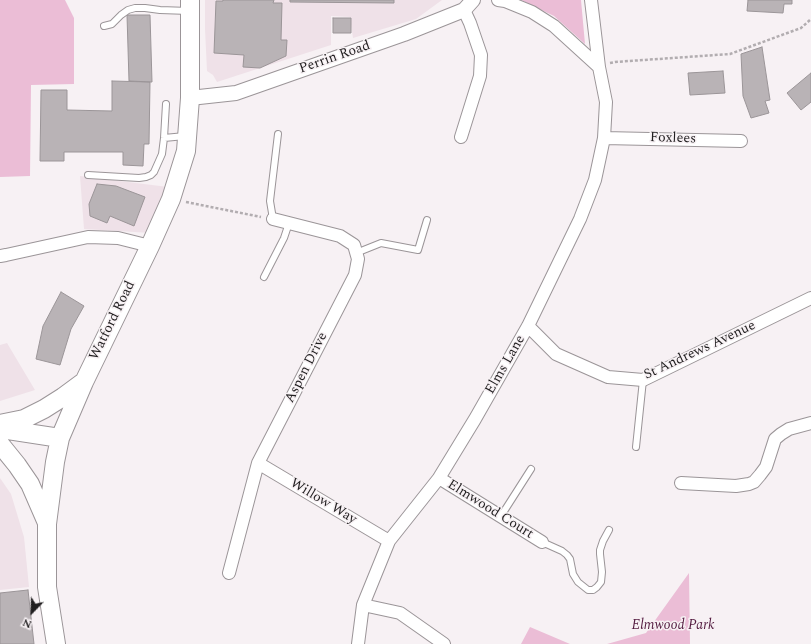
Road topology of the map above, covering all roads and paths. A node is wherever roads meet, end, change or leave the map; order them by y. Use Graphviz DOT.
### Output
graph roads {
  1 [pos="498,0"];
  2 [pos="591,0"];
  3 [pos="190,5"];
  4 [pos="468,5"];
  5 [pos="811,19"];
  6 [pos="104,26"];
  7 [pos="599,67"];
  8 [pos="190,98"];
  9 [pos="166,104"];
  10 [pos="278,134"];
  11 [pos="187,136"];
  12 [pos="461,137"];
  13 [pos="164,138"];
  14 [pos="604,138"];
  15 [pos="742,141"];
  16 [pos="88,175"];
  17 [pos="171,199"];
  18 [pos="273,220"];
  19 [pos="427,220"];
  20 [pos="289,223"];
  21 [pos="150,246"];
  22 [pos="356,253"];
  23 [pos="0,256"];
  24 [pos="264,277"];
  25 [pos="811,298"];
  26 [pos="528,326"];
  27 [pos="643,380"];
  28 [pos="84,382"];
  29 [pos="811,423"];
  30 [pos="0,424"];
  31 [pos="0,429"];
  32 [pos="60,438"];
  33 [pos="0,444"];
  34 [pos="636,447"];
  35 [pos="258,463"];
  36 [pos="531,469"];
  37 [pos="439,478"];
  38 [pos="681,483"];
  39 [pos="501,516"];
  40 [pos="47,524"];
  41 [pos="609,530"];
  42 [pos="389,541"];
  43 [pos="542,542"];
  44 [pos="229,574"];
  45 [pos="363,605"];
  46 [pos="56,644"];
  47 [pos="358,644"];
  48 [pos="444,644"];
  1 -- 7 [label="street"];
  2 -- 7 [label="street, Elms Lane"];
  3 -- 6 [label="lane"];
  3 -- 8 [label="main road, Watford Road"];
  4 -- 8 [label="street, Perrin Road"];
  4 -- 12 [label="street"];
  5 -- 7 [label="path"];
  7 -- 14 [label="street, Elms Lane"];
  8 -- 11 [label="main road, Watford Road"];
  9 -- 13 [label="lane"];
  10 -- 18 [label="lane"];
  11 -- 13 [label="lane"];
  11 -- 17 [label="main road, Watford Road"];
  13 -- 16 [label="lane"];
  14 -- 15 [label="street, Foxlees"];
  14 -- 26 [label="street, Elms Lane"];
  17 -- 18 [label="path"];
  17 -- 21 [label="main road, Watford Road"];
  18 -- 20 [label="street"];
  19 -- 22 [label="lane"];
  20 -- 22 [label="street"];
  20 -- 24 [label="lane"];
  21 -- 23 [label="street"];
  21 -- 28 [label="main road, Watford Road"];
  22 -- 35 [label="street, Aspen Drive"];
  25 -- 27 [label="street, St Andrews Avenue"];
  26 -- 27 [label="street, St Andrews Avenue"];
  26 -- 37 [label="street, Elms Lane"];
  27 -- 34 [label="lane"];
  28 -- 30 [label="main road"];
  28 -- 32 [label="main road, Watford Road"];
  29 -- 38 [label="street"];
  31 -- 32 [label="main road"];
  32 -- 40 [label="main road, Watford Road"];
  33 -- 40 [label="main road"];
  35 -- 42 [label="street, Willow Way"];
  35 -- 44 [label="street, Aspen Drive"];
  36 -- 39 [label="lane"];
  37 -- 39 [label="street, Elmwood Court"];
  37 -- 42 [label="street, Elms Lane"];
  39 -- 43 [label="street, Elmwood Court"];
  40 -- 46 [label="main road, Watford Road"];
  41 -- 43 [label="lane"];
  42 -- 45 [label="street, Elms Lane"];
  45 -- 47 [label="street, Elms Lane"];
  45 -- 48 [label="street"];
}
